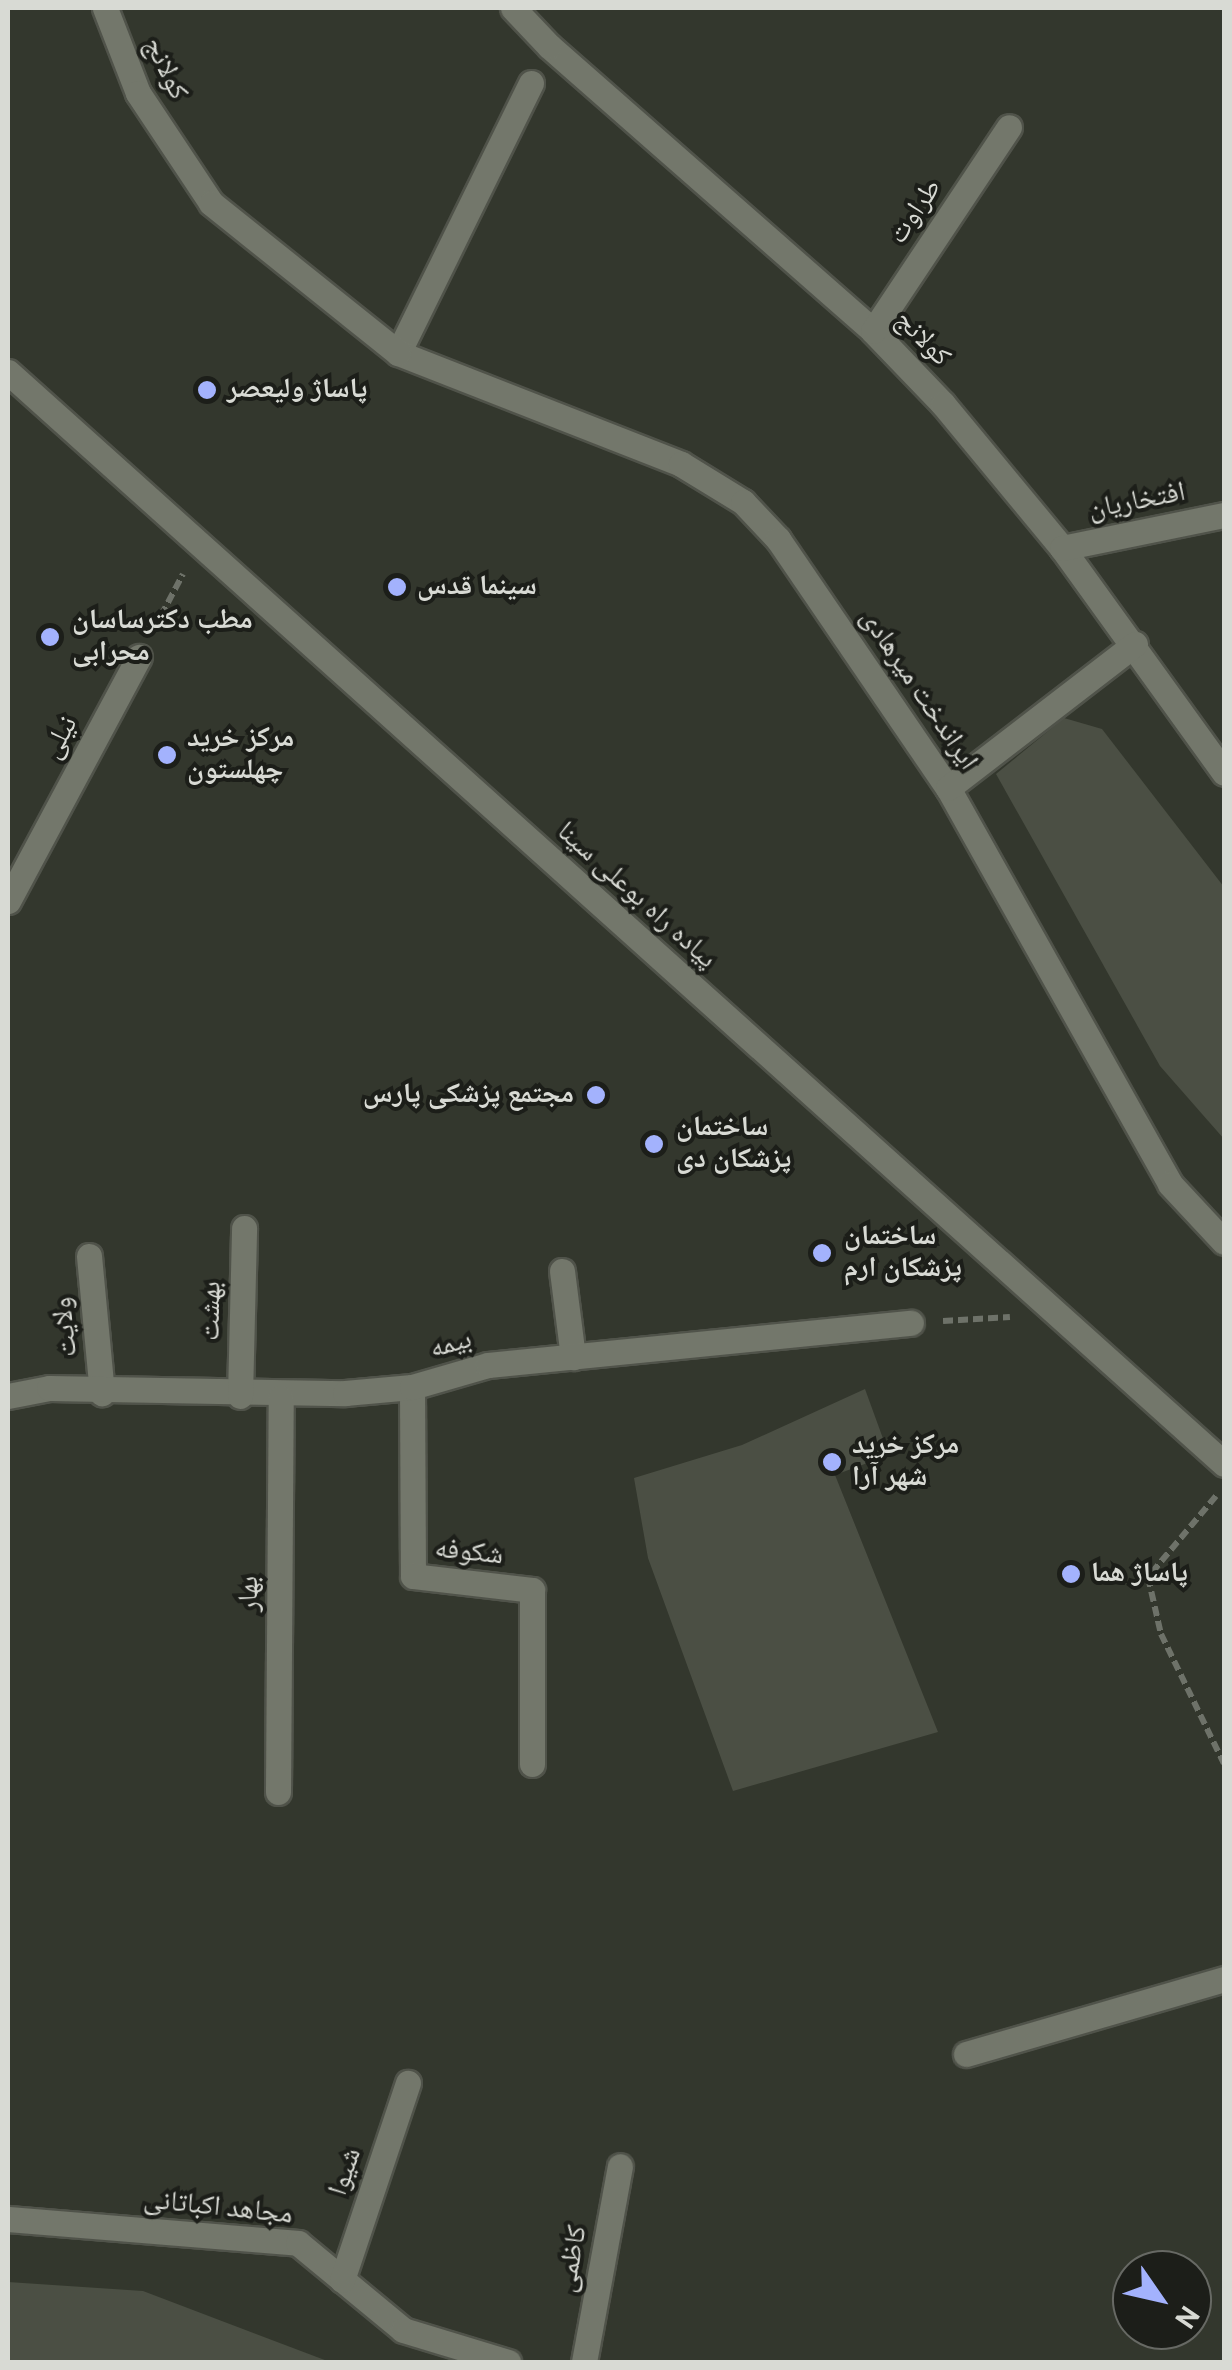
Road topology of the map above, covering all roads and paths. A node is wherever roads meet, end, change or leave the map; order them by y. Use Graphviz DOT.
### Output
graph roads {
  1 [pos="105,8"];
  2 [pos="513,8"];
  3 [pos="531,83"];
  4 [pos="1010,127"];
  5 [pos="873,331"];
  6 [pos="398,353"];
  7 [pos="8,372"];
  8 [pos="1224,515"];
  9 [pos="199,543"];
  10 [pos="1062,548"];
  11 [pos="1135,644"];
  12 [pos="139,657"];
  13 [pos="1224,773"];
  14 [pos="948,788"];
  15 [pos="8,901"];
  16 [pos="244,1228"];
  17 [pos="1224,1242"];
  18 [pos="89,1256"];
  19 [pos="562,1271"];
  20 [pos="1057,1315"];
  21 [pos="912,1323"];
  22 [pos="573,1357"];
  23 [pos="412,1388"];
  24 [pos="102,1393"];
  25 [pos="8,1396"];
  26 [pos="240,1396"];
  27 [pos="281,1398"];
  28 [pos="1224,1464"];
  29 [pos="1224,1486"];
  30 [pos="532,1764"];
  31 [pos="1224,1764"];
  32 [pos="278,1792"];
  33 [pos="1224,1979"];
  34 [pos="966,2054"];
  35 [pos="408,2083"];
  36 [pos="620,2166"];
  37 [pos="8,2219"];
  38 [pos="342,2280"];
  39 [pos="508,2362"];
  40 [pos="584,2362"];
  1 -- 6 [label="street, کولانج"];
  2 -- 5 [label="street, کولانج"];
  3 -- 6 [label="street"];
  4 -- 5 [label="street, طراوت"];
  5 -- 10 [label="street, کولانج"];
  6 -- 14 [label="street, ایراندخت میرهادی"];
  7 -- 9 [label="street, پیاده راه بوعلی سینا"];
  8 -- 10 [label="street, افتخاریان"];
  9 -- 12 [label="path"];
  9 -- 20 [label="street, پیاده راه بوعلی سینا"];
  10 -- 11 [label="street, کولانج"];
  11 -- 13 [label="street, کولانج"];
  11 -- 14 [label="street"];
  12 -- 15 [label="street, نیلی"];
  14 -- 17 [label="street, ایراندخت میرهادی"];
  16 -- 26 [label="street, بهشت"];
  18 -- 24 [label="street, ولایت"];
  19 -- 22 [label="street"];
  20 -- 21 [label="path"];
  20 -- 28 [label="street, پیاده راه بوعلی سینا"];
  21 -- 22 [label="street, بیمه"];
  22 -- 23 [label="street, بیمه"];
  23 -- 27 [label="street, بیمه"];
  23 -- 30 [label="street, شکوفه"];
  24 -- 25 [label="street, بیمه"];
  24 -- 26 [label="street, بیمه"];
  26 -- 27 [label="street, بیمه"];
  27 -- 32 [label="street, بهار"];
  29 -- 31 [label="path"];
  33 -- 34 [label="street"];
  35 -- 38 [label="street, شیوا"];
  36 -- 40 [label="street, کاظمی"];
  37 -- 38 [label="street, مجاهد اکباتانی"];
  38 -- 39 [label="street, مجاهد اکباتانی"];
}
